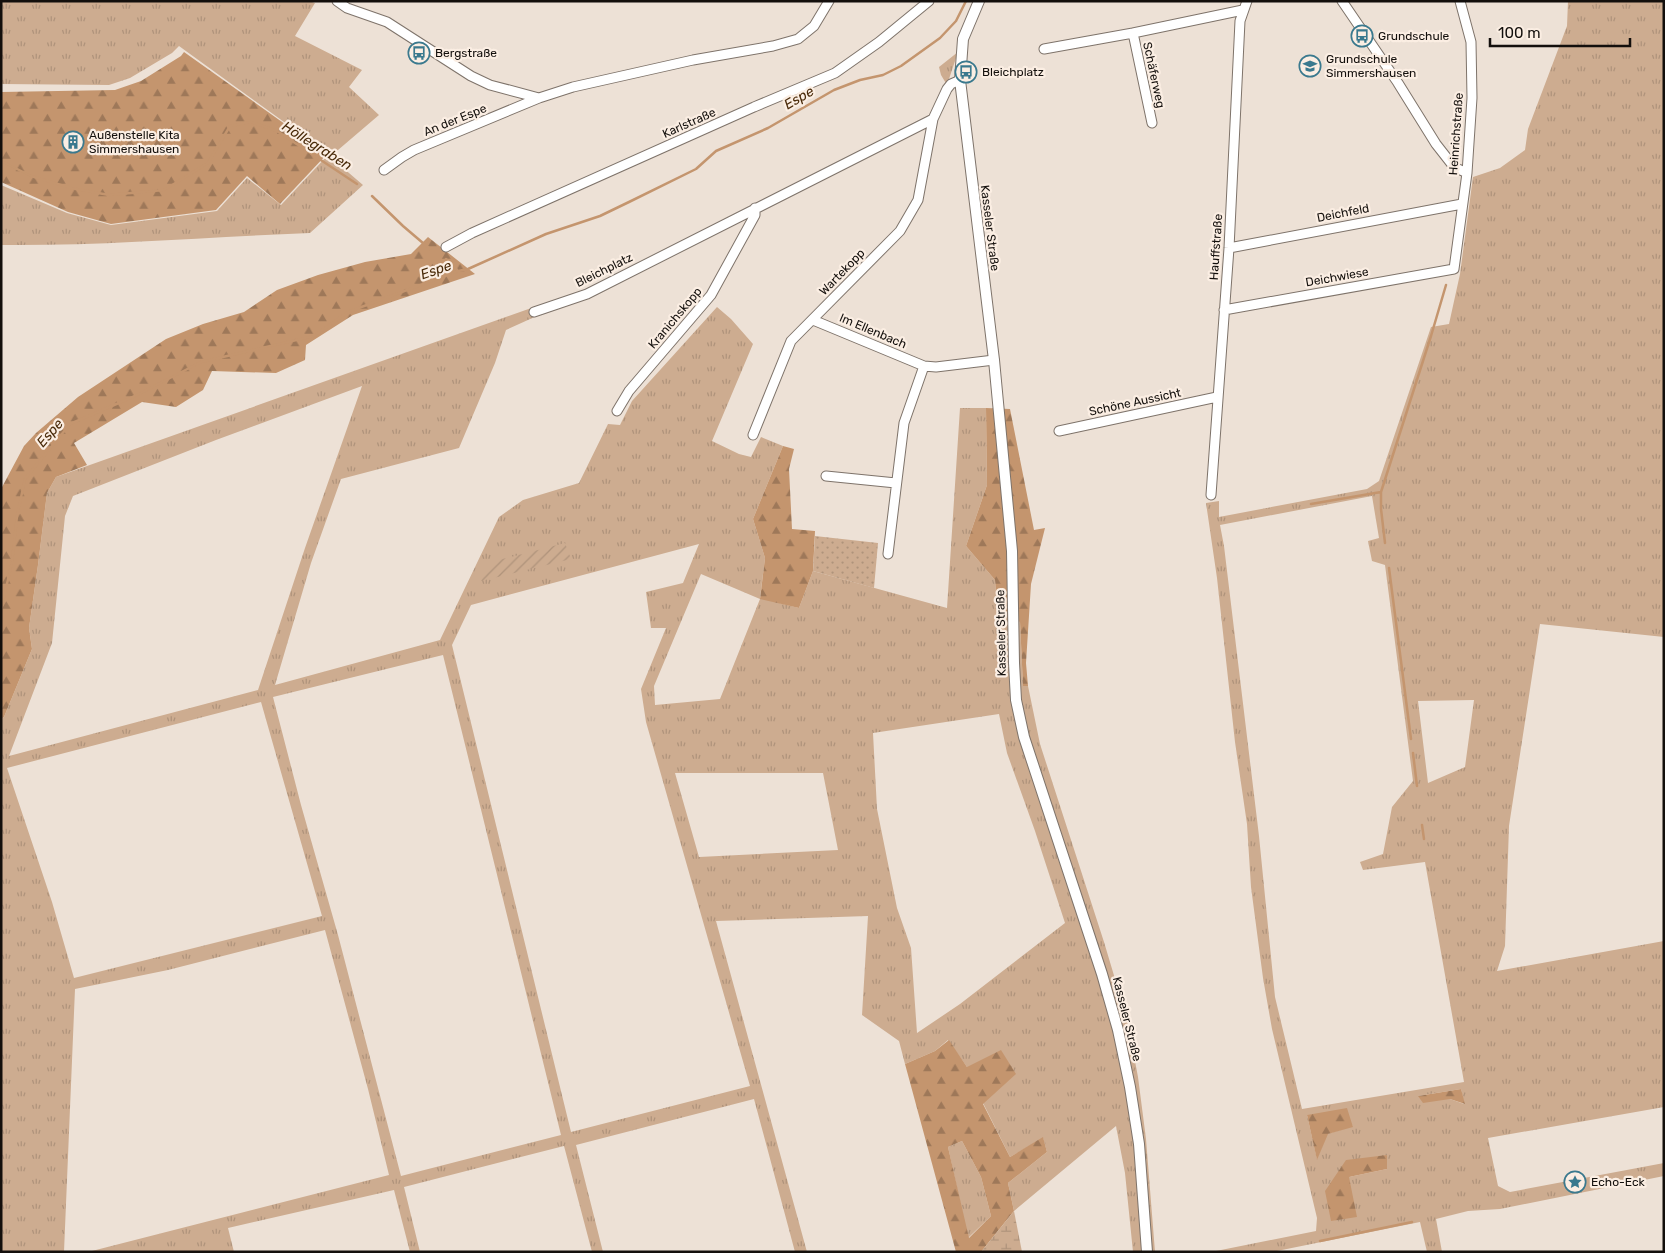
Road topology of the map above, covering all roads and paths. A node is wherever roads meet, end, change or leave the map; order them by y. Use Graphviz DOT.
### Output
graph roads {
  1 [pos="337,1"];
  2 [pos="829,1"];
  3 [pos="929,1"];
  4 [pos="979,1"];
  5 [pos="1342,1"];
  6 [pos="1460,1"];
  7 [pos="1245,6"];
  8 [pos="1132,33"];
  9 [pos="1044,49"];
  10 [pos="960,80"];
  11 [pos="539,98"];
  12 [pos="934,119"];
  13 [pos="1152,123"];
  14 [pos="384,170"];
  15 [pos="1467,173"];
  16 [pos="1462,204"];
  17 [pos="756,208"];
  18 [pos="446,247"];
  19 [pos="1229,248"];
  20 [pos="1454,269"];
  21 [pos="1224,310"];
  22 [pos="534,312"];
  23 [pos="813,320"];
  24 [pos="994,360"];
  25 [pos="924,366"];
  26 [pos="1217,397"];
  27 [pos="617,411"];
  28 [pos="1059,431"];
  29 [pos="752,436"];
  30 [pos="826,476"];
  31 [pos="896,483"];
  32 [pos="1210,495"];
  33 [pos="888,554"];
  34 [pos="1147,1252"];
  1 -- 11 [label="street"];
  2 -- 11 [label="street"];
  3 -- 18 [label="street, Karlstraße"];
  4 -- 10 [label="street, Kasseler Straße"];
  5 -- 15 [label="street"];
  6 -- 15 [label="street, Heinrichstraße"];
  7 -- 8 [label="street, Schäferweg"];
  7 -- 19 [label="street, Hauffstraße"];
  8 -- 9 [label="street, Schäferweg"];
  8 -- 13 [label="street, Schäferweg"];
  10 -- 12 [label="street"];
  10 -- 24 [label="street, Kasseler Straße"];
  11 -- 14 [label="street, An der Espe"];
  12 -- 17 [label="street, Bleichplatz"];
  12 -- 23 [label="street, Wartekopp"];
  15 -- 16 [label="street, Heinrichstraße"];
  16 -- 19 [label="street, Deichfeld"];
  16 -- 20 [label="street, Heinrichstraße"];
  17 -- 22 [label="street, Bleichplatz"];
  17 -- 27 [label="street, Kranichskopp"];
  19 -- 21 [label="street, Hauffstraße"];
  20 -- 21 [label="street, Deichwiese"];
  21 -- 26 [label="street, Hauffstraße"];
  23 -- 25 [label="street, Im Ellenbach"];
  23 -- 29 [label="street, Wartekopp"];
  24 -- 25 [label="street, Im Ellenbach"];
  24 -- 34 [label="street, Kasseler Straße"];
  25 -- 31 [label="street"];
  26 -- 28 [label="street, Schöne Aussicht"];
  26 -- 32 [label="street, Hauffstraße"];
  30 -- 31 [label="street"];
  31 -- 33 [label="street"];
}
